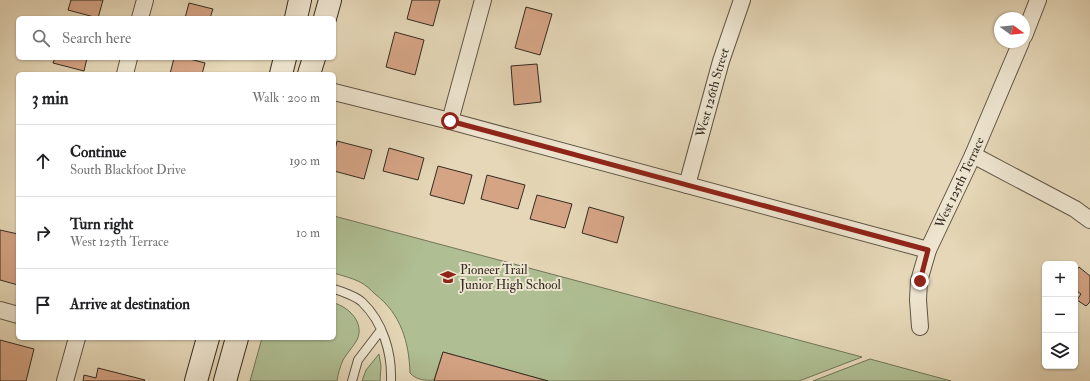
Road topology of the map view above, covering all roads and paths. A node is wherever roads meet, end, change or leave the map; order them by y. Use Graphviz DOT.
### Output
graph roads {
  1 [pos="145,0"];
  2 [pos="300,0"];
  3 [pos="330,0"];
  4 [pos="483,0"];
  5 [pos="742,0"];
  6 [pos="1038,0"];
  7 [pos="141,16"];
  8 [pos="296,16"];
  9 [pos="326,16"];
  10 [pos="1030,21"];
  11 [pos="1018,48"];
  12 [pos="128,60"];
  13 [pos="284,60"];
  14 [pos="313,60"];
  15 [pos="126,72"];
  16 [pos="282,72"];
  17 [pos="310,72"];
  18 [pos="336,92"];
  19 [pos="450,121"];
  20 [pos="973,155"];
  21 [pos="687,185"];
  22 [pos="1090,220"];
  23 [pos="928,250"];
  24 [pos="336,290"];
  25 [pos="0,310"];
  26 [pos="16,314"];
  27 [pos="920,327"];
  28 [pos="381,330"];
  29 [pos="75,340"];
  30 [pos="207,340"];
  31 [pos="236,340"];
  32 [pos="65,381"];
  33 [pos="196,381"];
  34 [pos="225,381"];
  35 [pos="352,381"];
  36 [pos="391,381"];
  1 -- 7 [label="street"];
  2 -- 8 [label="main road"];
  3 -- 9 [label="main road"];
  4 -- 19 [label="street"];
  5 -- 21 [label="street, West 126th Street"];
  6 -- 10 [label="street"];
  11 -- 20 [label="street, West 125th Terrace"];
  12 -- 15 [label="street"];
  13 -- 16 [label="main road"];
  14 -- 17 [label="main road"];
  18 -- 19 [label="street"];
  19 -- 21 [label="street"];
  20 -- 22 [label="street"];
  20 -- 23 [label="street, West 125th Terrace"];
  21 -- 23 [label="street"];
  23 -- 27 [label="street, West 125th Terrace"];
  24 -- 28 [label="lane"];
  25 -- 26 [label="street"];
  28 -- 35 [label="lane"];
  28 -- 36 [label="lane"];
  29 -- 32 [label="street"];
  30 -- 33 [label="main road"];
  31 -- 34 [label="main road"];
}
